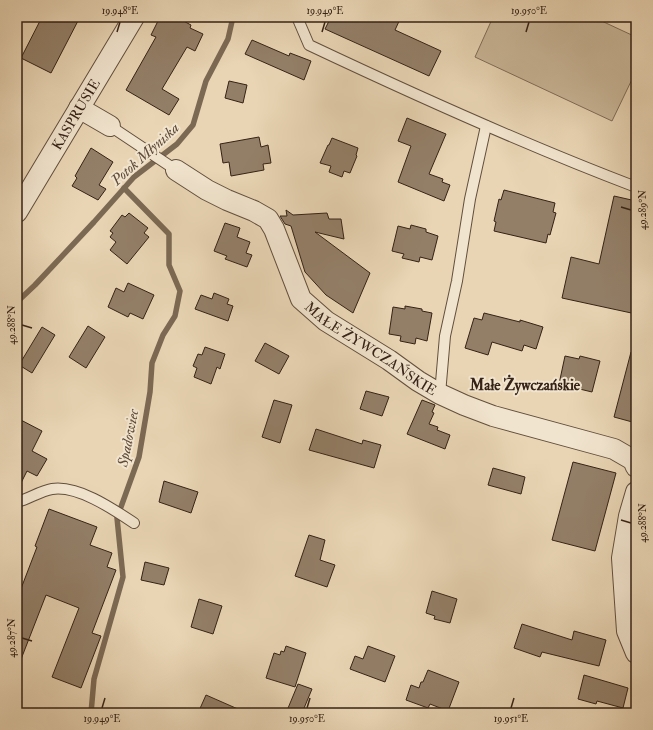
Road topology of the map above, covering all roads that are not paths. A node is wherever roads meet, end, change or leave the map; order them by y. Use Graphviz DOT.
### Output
graph roads {
  1 [pos="134,17"];
  2 [pos="297,17"];
  3 [pos="79,108"];
  4 [pos="110,126"];
  5 [pos="486,126"];
  6 [pos="176,170"];
  7 [pos="636,187"];
  8 [pos="17,212"];
  9 [pos="440,394"];
  10 [pos="636,467"];
  11 [pos="636,492"];
  12 [pos="17,502"];
  13 [pos="134,522"];
  14 [pos="636,653"];
  1 -- 3 [label="street, KASPRUSIE"];
  2 -- 5 [label="lane"];
  3 -- 4 [label="street, MAŁE ŻYWCZAŃSKIE"];
  3 -- 8 [label="street, KASPRUSIE"];
  4 -- 6 [label="lane, MAŁE ŻYWCZAŃSKIE"];
  5 -- 7 [label="lane"];
  5 -- 9 [label="lane"];
  6 -- 9 [label="street, MAŁE ŻYWCZAŃSKIE"];
  9 -- 10 [label="street, MAŁE ŻYWCZAŃSKIE"];
  11 -- 14 [label="street"];
  12 -- 13 [label="lane"];
}
